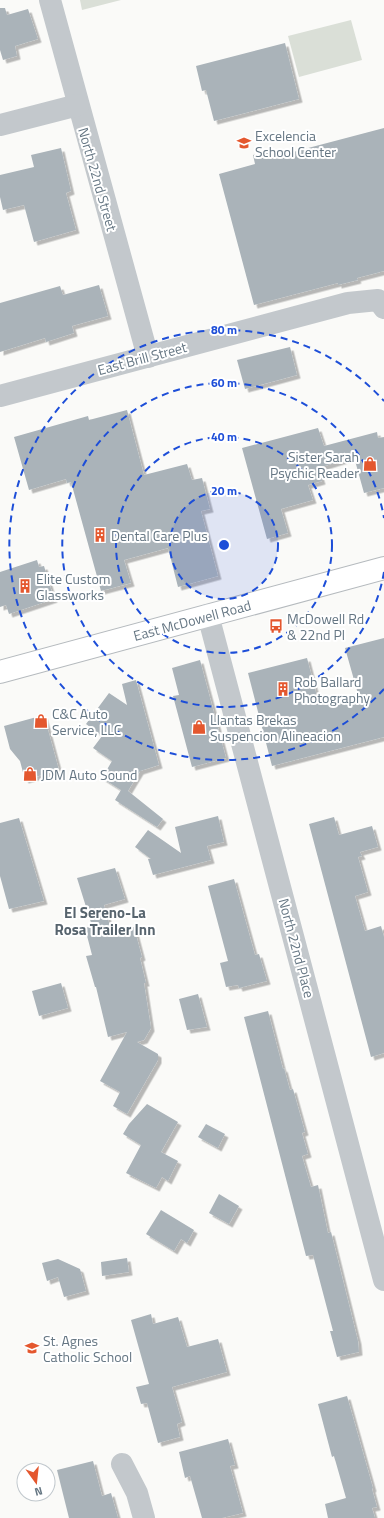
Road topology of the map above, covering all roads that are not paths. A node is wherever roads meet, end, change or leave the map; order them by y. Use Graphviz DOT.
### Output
graph roads {
  1 [pos="50,0"];
  2 [pos="78,105"];
  3 [pos="0,125"];
  4 [pos="381,304"];
  5 [pos="148,357"];
  6 [pos="0,396"];
  7 [pos="384,568"];
  8 [pos="208,615"];
  9 [pos="0,672"];
  10 [pos="384,1280"];
  11 [pos="122,1464"];
  12 [pos="144,1518"];
  1 -- 2 [label="street, North 22nd Street"];
  2 -- 3 [label="street"];
  2 -- 5 [label="street, North 22nd Street"];
  4 -- 5 [label="street, East Brill Street"];
  5 -- 6 [label="street, East Brill Street"];
  7 -- 8 [label="main road, East McDowell Road"];
  8 -- 9 [label="main road, East McDowell Road"];
  8 -- 10 [label="street, North 22nd Place"];
  11 -- 12 [label="street"];
}
